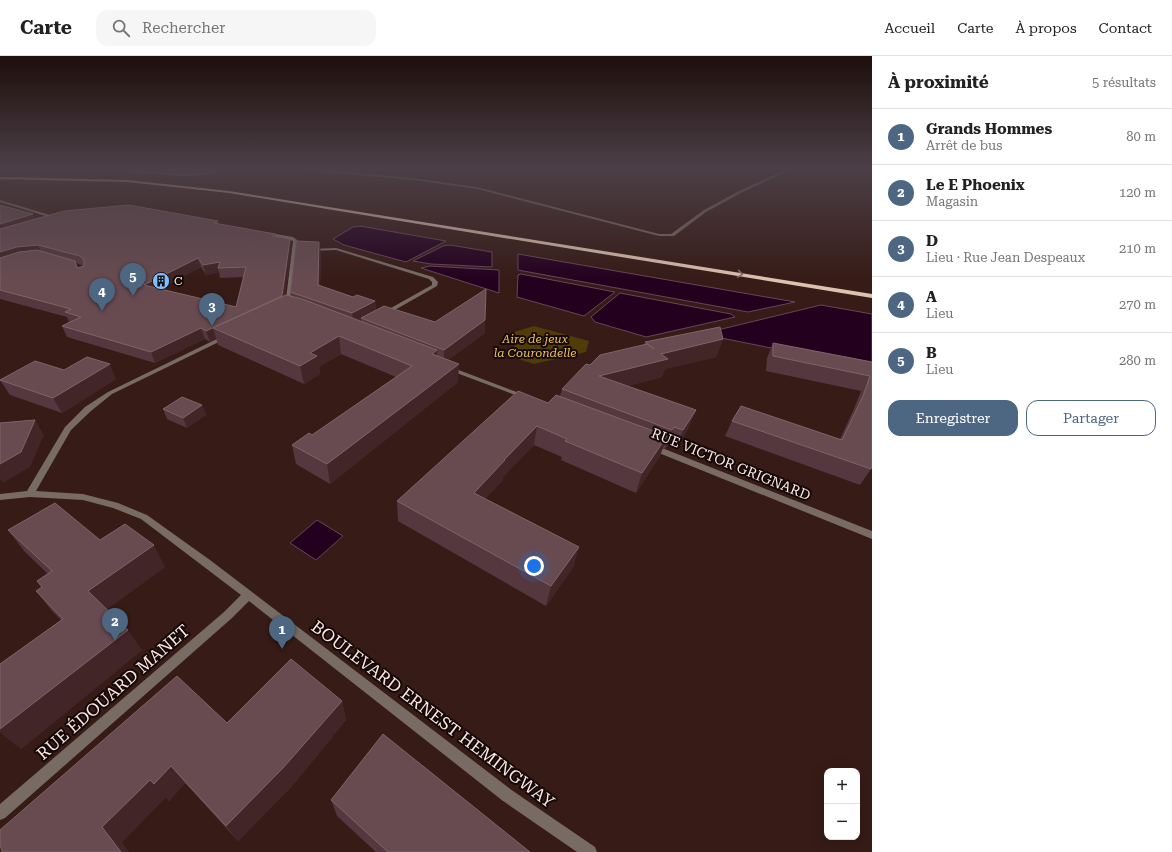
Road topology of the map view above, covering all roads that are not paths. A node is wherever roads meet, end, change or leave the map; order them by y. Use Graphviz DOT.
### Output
graph roads {
  1 [pos="17,206"];
  2 [pos="316,206"];
  3 [pos="348,206"];
  4 [pos="352,206"];
  5 [pos="548,206"];
  6 [pos="714,206"];
  7 [pos="360,208"];
  8 [pos="70,216"];
  9 [pos="62,217"];
  10 [pos="48,222"];
  11 [pos="257,231"];
  12 [pos="300,251"];
  13 [pos="841,284"];
  14 [pos="872,296"];
  15 [pos="281,310"];
  16 [pos="380,316"];
  17 [pos="233,333"];
  18 [pos="438,364"];
  19 [pos="534,401"];
  20 [pos="645,444"];
  21 [pos="30,494"];
  22 [pos="0,497"];
  23 [pos="872,535"];
  24 [pos="248,595"];
  25 [pos="0,813"];
  26 [pos="590,852"];
  1 -- 9 [label="street"];
  2 -- 14 [label="highway, one-way"];
  3 -- 7 [label="highway"];
  4 -- 7 [label="highway"];
  5 -- 6 [label="street"];
  7 -- 13 [label="highway"];
  8 -- 9 [label="street"];
  9 -- 10 [label="street"];
  11 -- 12 [label="street"];
  12 -- 15 [label="street"];
  12 -- 16 [label="street"];
  17 -- 21 [label="street"];
  18 -- 19 [label="street"];
  20 -- 23 [label="street, RUE VICTOR GRIGNARD"];
  21 -- 22 [label="street, BOULEVARD ERNEST HEMINGWAY"];
  21 -- 24 [label="street, BOULEVARD ERNEST HEMINGWAY"];
  24 -- 25 [label="street, RUE ÉDOUARD MANET"];
  24 -- 26 [label="street, BOULEVARD ERNEST HEMINGWAY"];
}
